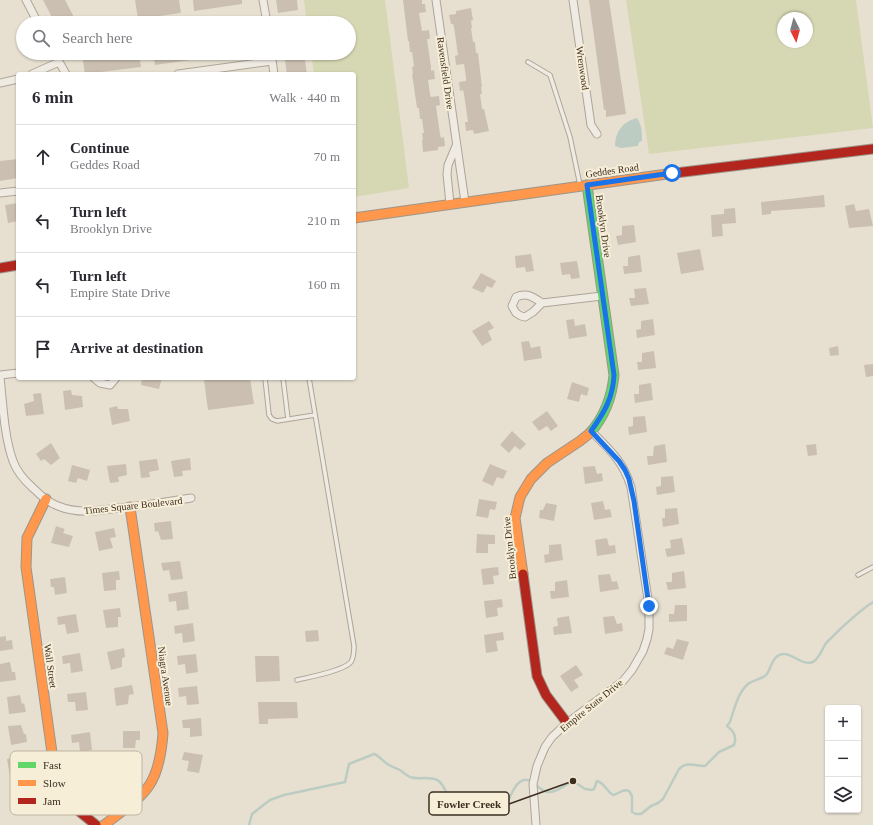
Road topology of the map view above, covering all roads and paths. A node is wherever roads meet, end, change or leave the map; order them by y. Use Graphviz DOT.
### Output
graph roads {
  1 [pos="26,0"];
  2 [pos="263,0"];
  3 [pos="436,0"];
  4 [pos="573,0"];
  5 [pos="34,16"];
  6 [pos="266,16"];
  7 [pos="272,61"];
  8 [pos="59,62"];
  9 [pos="528,62"];
  10 [pos="36,72"];
  11 [pos="65,72"];
  12 [pos="192,72"];
  13 [pos="274,72"];
  14 [pos="16,79"];
  15 [pos="0,83"];
  16 [pos="597,134"];
  17 [pos="456,146"];
  18 [pos="873,149"];
  19 [pos="584,185"];
  20 [pos="16,191"];
  21 [pos="0,193"];
  22 [pos="465,202"];
  23 [pos="450,204"];
  24 [pos="356,218"];
  25 [pos="16,265"];
  26 [pos="0,268"];
  27 [pos="602,296"];
  28 [pos="542,303"];
  29 [pos="16,373"];
  30 [pos="0,376"];
  31 [pos="96,380"];
  32 [pos="114,380"];
  33 [pos="265,380"];
  34 [pos="283,380"];
  35 [pos="309,380"];
  36 [pos="315,415"];
  37 [pos="288,419"];
  38 [pos="591,431"];
  39 [pos="191,498"];
  40 [pos="46,499"];
  41 [pos="130,507"];
  42 [pos="873,566"];
  43 [pos="858,575"];
  44 [pos="297,680"];
  45 [pos="567,723"];
  46 [pos="52,751"];
  47 [pos="142,794"];
  48 [pos="84,815"];
  49 [pos="117,815"];
  50 [pos="96,825"];
  51 [pos="104,825"];
  52 [pos="536,825"];
  1 -- 5 [label="street"];
  2 -- 6 [label="street"];
  3 -- 17 [label="street, Ravensfield Drive"];
  4 -- 16 [label="street, Wrenwood"];
  7 -- 12 [label="street"];
  7 -- 13 [label="street"];
  8 -- 10 [label="street"];
  8 -- 11 [label="street"];
  9 -- 19 [label="lane"];
  14 -- 15 [label="street"];
  17 -- 22 [label="street, Ravensfield Drive"];
  17 -- 23 [label="street, Ravensfield Drive"];
  18 -- 19 [label="street, Geddes Road"];
  19 -- 22 [label="street, Geddes Road"];
  19 -- 27 [label="street, Brooklyn Drive"];
  20 -- 21 [label="street"];
  22 -- 23 [label="street, Geddes Road"];
  23 -- 24 [label="street, Geddes Road"];
  25 -- 26 [label="street"];
  27 -- 28 [label="street"];
  27 -- 38 [label="street, Brooklyn Drive"];
  29 -- 30 [label="street"];
  30 -- 40 [label="street, Times Square Boulevard"];
  31 -- 32 [label="street"];
  33 -- 37 [label="lane"];
  34 -- 37 [label="lane"];
  35 -- 36 [label="lane"];
  36 -- 37 [label="lane"];
  36 -- 44 [label="lane"];
  38 -- 45 [label="street, Brooklyn Drive"];
  38 -- 45 [label="street, Empire State Drive"];
  39 -- 41 [label="street, Times Square Boulevard"];
  40 -- 41 [label="street, Times Square Boulevard"];
  40 -- 46 [label="street, Wall Street"];
  41 -- 47 [label="street, Niagra Avenue"];
  42 -- 43 [label="lane"];
  45 -- 52 [label="street, Empire State Drive"];
  48 -- 50 [label="street, Wall Street"];
  49 -- 51 [label="street, Niagra Avenue"];
}
